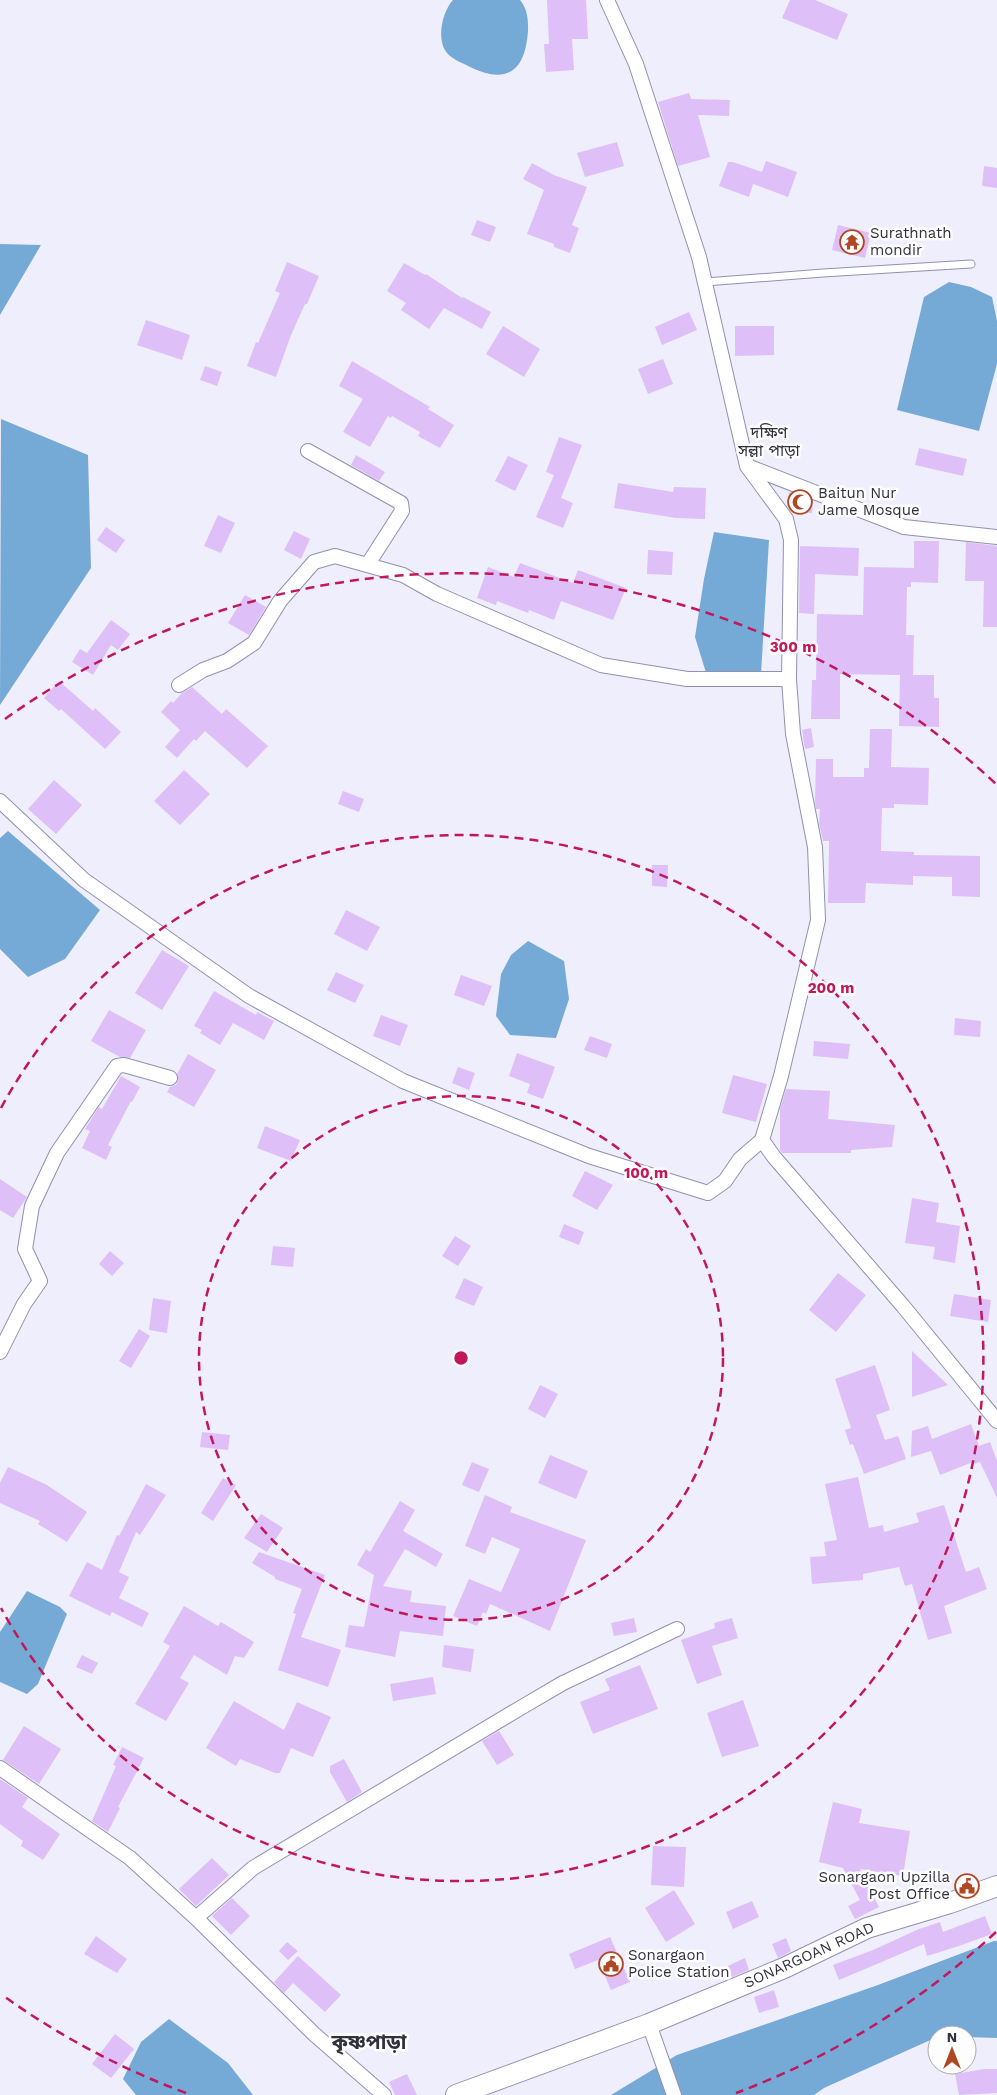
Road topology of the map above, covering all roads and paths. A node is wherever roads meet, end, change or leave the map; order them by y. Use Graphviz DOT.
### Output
graph roads {
  1 [pos="607,0"];
  2 [pos="971,264"];
  3 [pos="705,282"];
  4 [pos="308,451"];
  5 [pos="747,466"];
  6 [pos="997,537"];
  7 [pos="368,564"];
  8 [pos="788,679"];
  9 [pos="179,686"];
  10 [pos="0,801"];
  11 [pos="170,1078"];
  12 [pos="762,1140"];
  13 [pos="0,1352"];
  14 [pos="997,1421"];
  15 [pos="678,1629"];
  16 [pos="0,1768"];
  17 [pos="997,1886"];
  18 [pos="196,1918"];
  19 [pos="652,2032"];
  20 [pos="384,2095"];
  21 [pos="456,2095"];
  22 [pos="674,2095"];
  1 -- 3 [label="street"];
  2 -- 3 [label="lane"];
  3 -- 5 [label="street"];
  4 -- 7 [label="street"];
  5 -- 6 [label="street"];
  5 -- 8 [label="street"];
  7 -- 8 [label="street"];
  7 -- 9 [label="street"];
  8 -- 12 [label="street"];
  10 -- 12 [label="street"];
  11 -- 13 [label="street"];
  12 -- 14 [label="street"];
  15 -- 18 [label="street"];
  16 -- 18 [label="street"];
  17 -- 19 [label="main road, SONARGOAN ROAD"];
  18 -- 20 [label="street"];
  19 -- 21 [label="main road, SONARGOAN ROAD"];
  19 -- 22 [label="street"];
}
